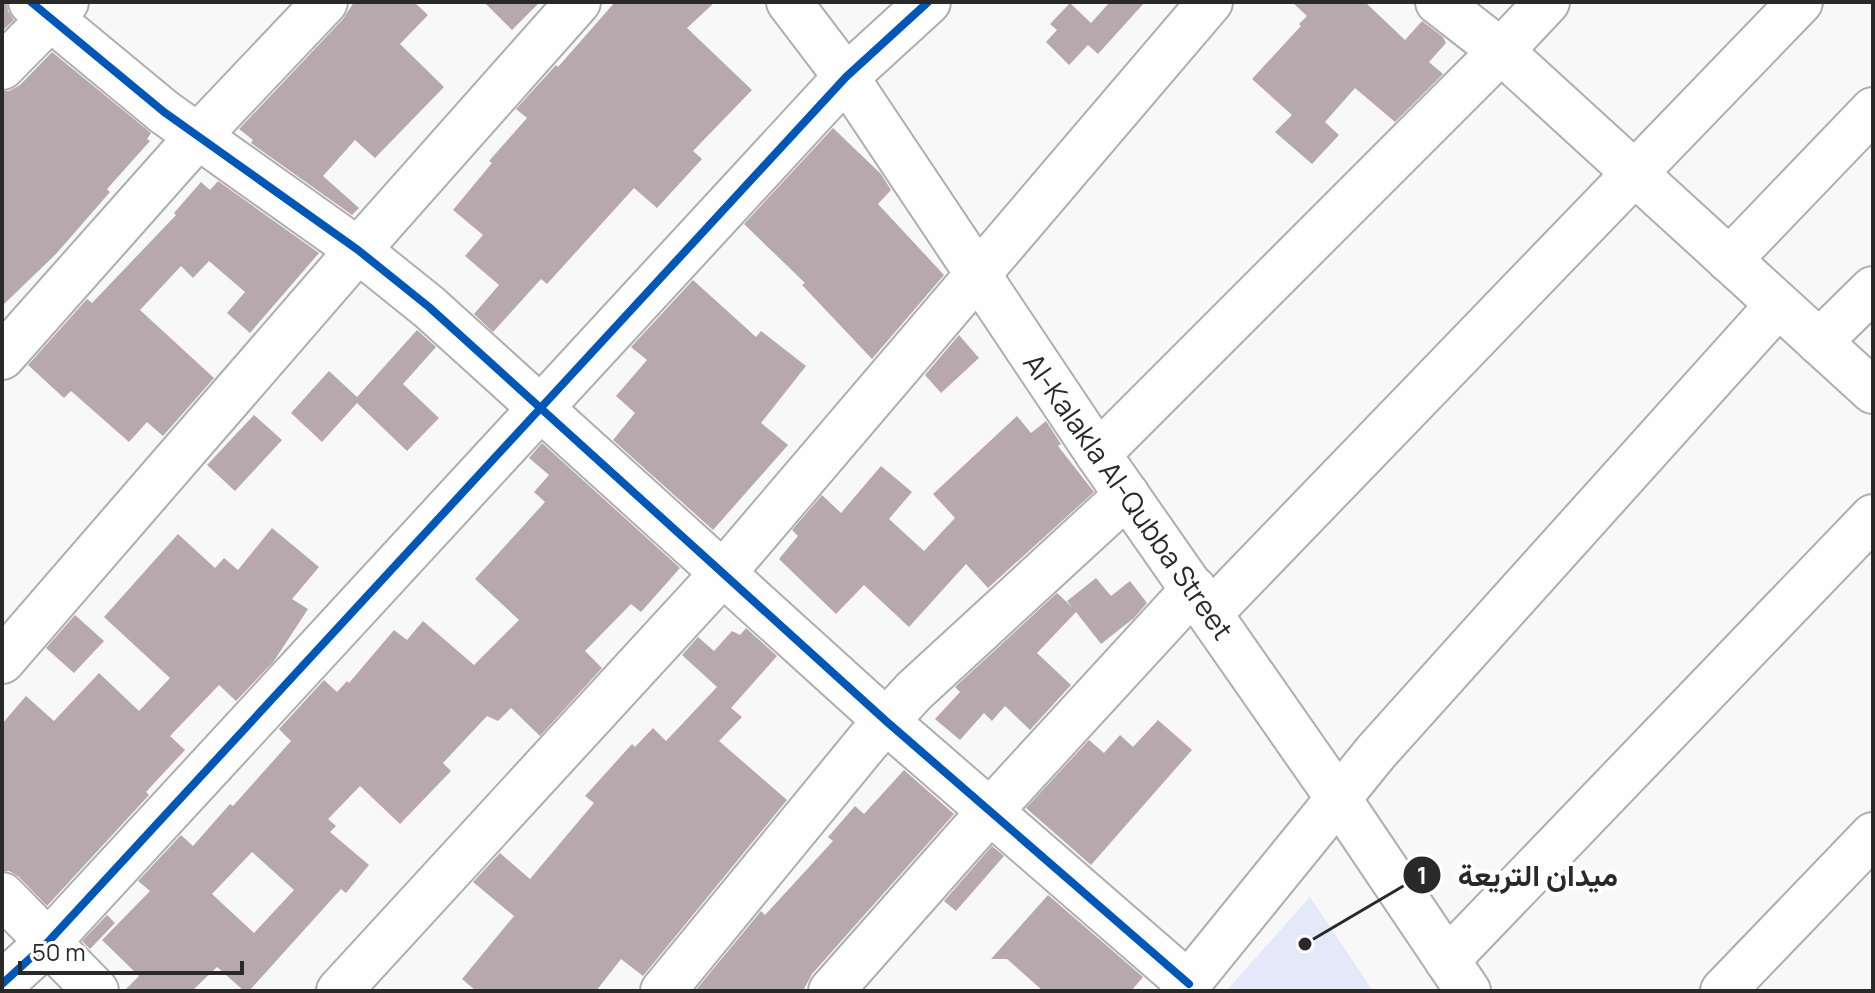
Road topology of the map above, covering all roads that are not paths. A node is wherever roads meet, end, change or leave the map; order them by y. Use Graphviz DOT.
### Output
graph roads {
  1 [pos="325,2"];
  2 [pos="578,2"];
  3 [pos="789,2"];
  4 [pos="928,2"];
  5 [pos="1210,2"];
  6 [pos="1438,2"];
  7 [pos="1547,2"];
  8 [pos="1800,2"];
  9 [pos="49,7"];
  10 [pos="1501,51"];
  11 [pos="2,67"];
  12 [pos="846,77"];
  13 [pos="1873,110"];
  14 [pos="199,135"];
  15 [pos="1634,172"];
  16 [pos="358,250"];
  17 [pos="1729,260"];
  18 [pos="979,274"];
  19 [pos="1873,289"];
  20 [pos="1778,305"];
  21 [pos="1819,342"];
  22 [pos="2,357"];
  23 [pos="1873,391"];
  24 [pos="542,409"];
  25 [pos="1098,454"];
  26 [pos="1127,495"];
  27 [pos="1873,517"];
  28 [pos="723,573"];
  29 [pos="1202,601"];
  30 [pos="2,661"];
  31 [pos="886,721"];
  32 [pos="1338,798"];
  33 [pos="991,810"];
  34 [pos="1873,835"];
  35 [pos="2,895"];
  36 [pos="48,942"];
  37 [pos="1458,975"];
  38 [pos="2,984"];
  39 [pos="1186,988"];
  40 [pos="96,991"];
  41 [pos="339,991"];
  42 [pos="663,991"];
  43 [pos="831,991"];
  44 [pos="1723,991"];
  1 -- 14 [label="street"];
  2 -- 16 [label="street"];
  3 -- 12 [label="street, Al-Kalakla Al-Qubba Street"];
  4 -- 12 [label="street"];
  5 -- 18 [label="street"];
  6 -- 10 [label="street"];
  7 -- 10 [label="street"];
  8 -- 15 [label="street"];
  9 -- 11 [label="street"];
  9 -- 14 [label="street"];
  10 -- 15 [label="street"];
  10 -- 25 [label="street"];
  12 -- 18 [label="street, Al-Kalakla Al-Qubba Street"];
  12 -- 24 [label="street"];
  13 -- 17 [label="street"];
  14 -- 16 [label="street"];
  14 -- 22 [label="street"];
  15 -- 17 [label="street"];
  15 -- 29 [label="street"];
  16 -- 24 [label="street"];
  16 -- 30 [label="street"];
  17 -- 20 [label="street"];
  18 -- 25 [label="street, Al-Kalakla Al-Qubba Street"];
  18 -- 28 [label="street"];
  19 -- 21 [label="street"];
  20 -- 21 [label="street"];
  20 -- 32 [label="street"];
  21 -- 23 [label="street"];
  24 -- 28 [label="street"];
  24 -- 36 [label="street"];
  25 -- 26 [label="street, Al-Kalakla Al-Qubba Street"];
  26 -- 29 [label="street, Al-Kalakla Al-Qubba Street"];
  26 -- 31 [label="street"];
  27 -- 37 [label="street"];
  28 -- 31 [label="street"];
  28 -- 41 [label="street"];
  29 -- 32 [label="street, Al-Kalakla Al-Qubba Street"];
  29 -- 33 [label="street"];
  31 -- 33 [label="street"];
  31 -- 42 [label="street"];
  32 -- 37 [label="street, Al-Kalakla Al-Qubba Street"];
  32 -- 39 [label="street"];
  33 -- 39 [label="street"];
  33 -- 43 [label="street"];
  34 -- 44 [label="street"];
  35 -- 36 [label="street"];
  36 -- 38 [label="street"];
  36 -- 40 [label="street"];
}
